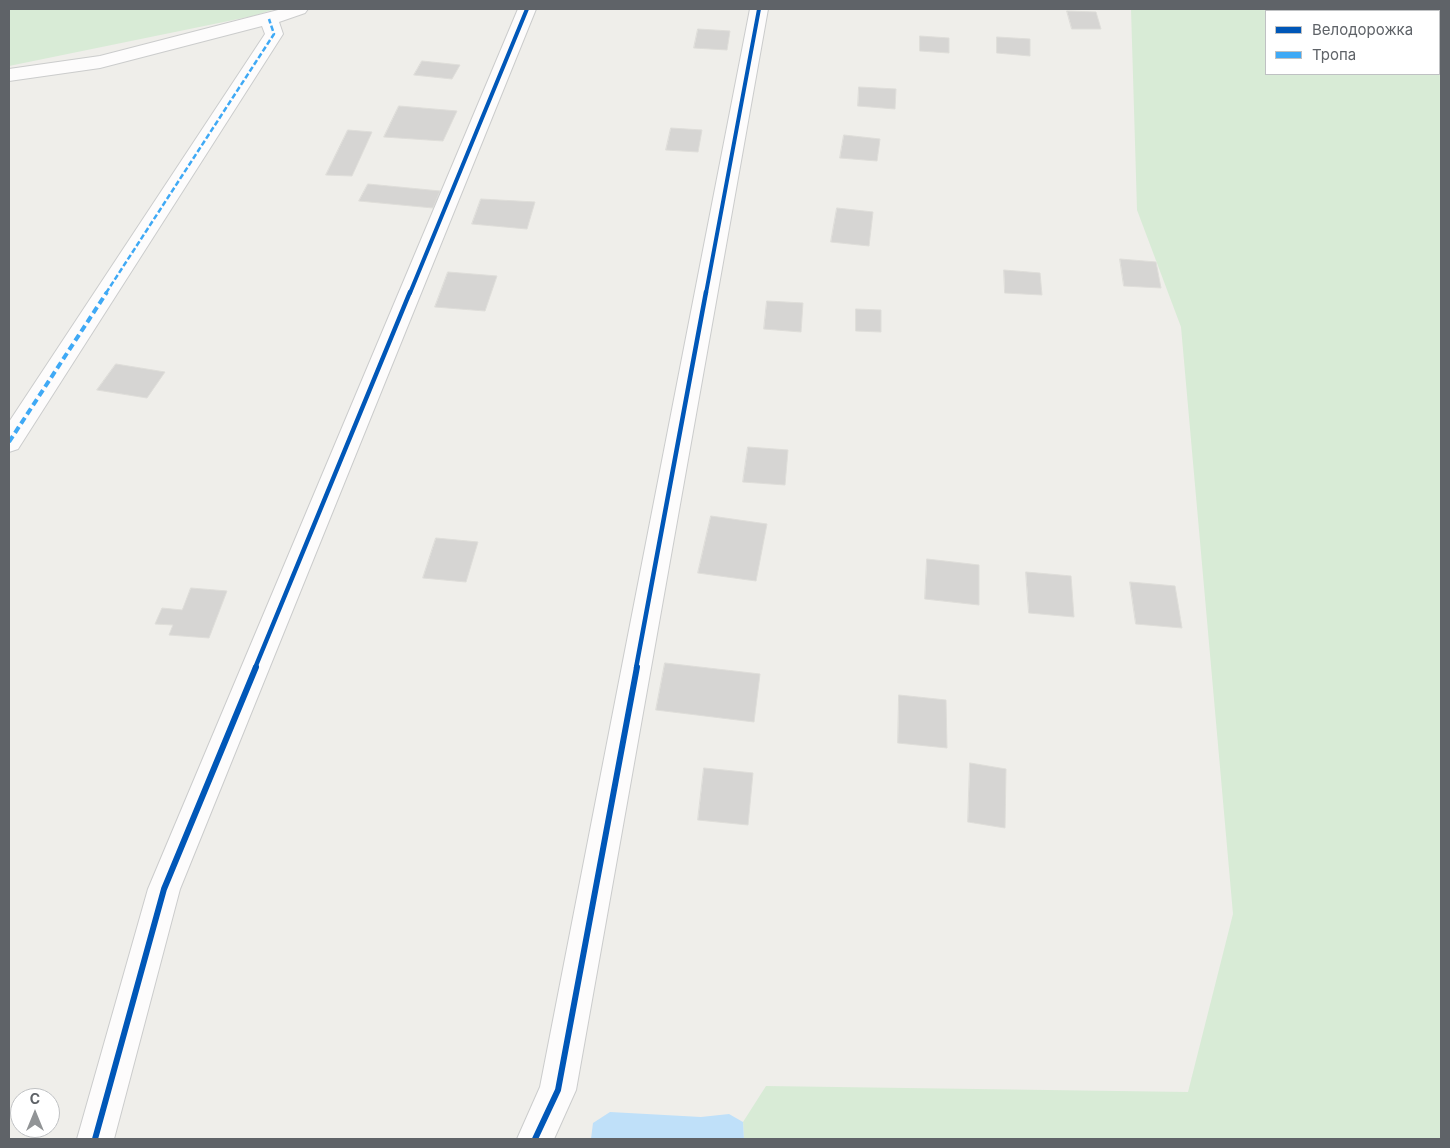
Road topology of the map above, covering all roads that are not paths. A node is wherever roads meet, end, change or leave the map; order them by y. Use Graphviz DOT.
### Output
graph roads {
  1 [pos="299,9"];
  2 [pos="527,9"];
  3 [pos="759,9"];
  4 [pos="269,19"];
  5 [pos="9,75"];
  6 [pos="9,442"];
  7 [pos="95,1139"];
  8 [pos="535,1139"];
  1 -- 4 [label="street"];
  2 -- 7 [label="street"];
  3 -- 8 [label="street"];
  4 -- 5 [label="street"];
  4 -- 6 [label="street"];
}
